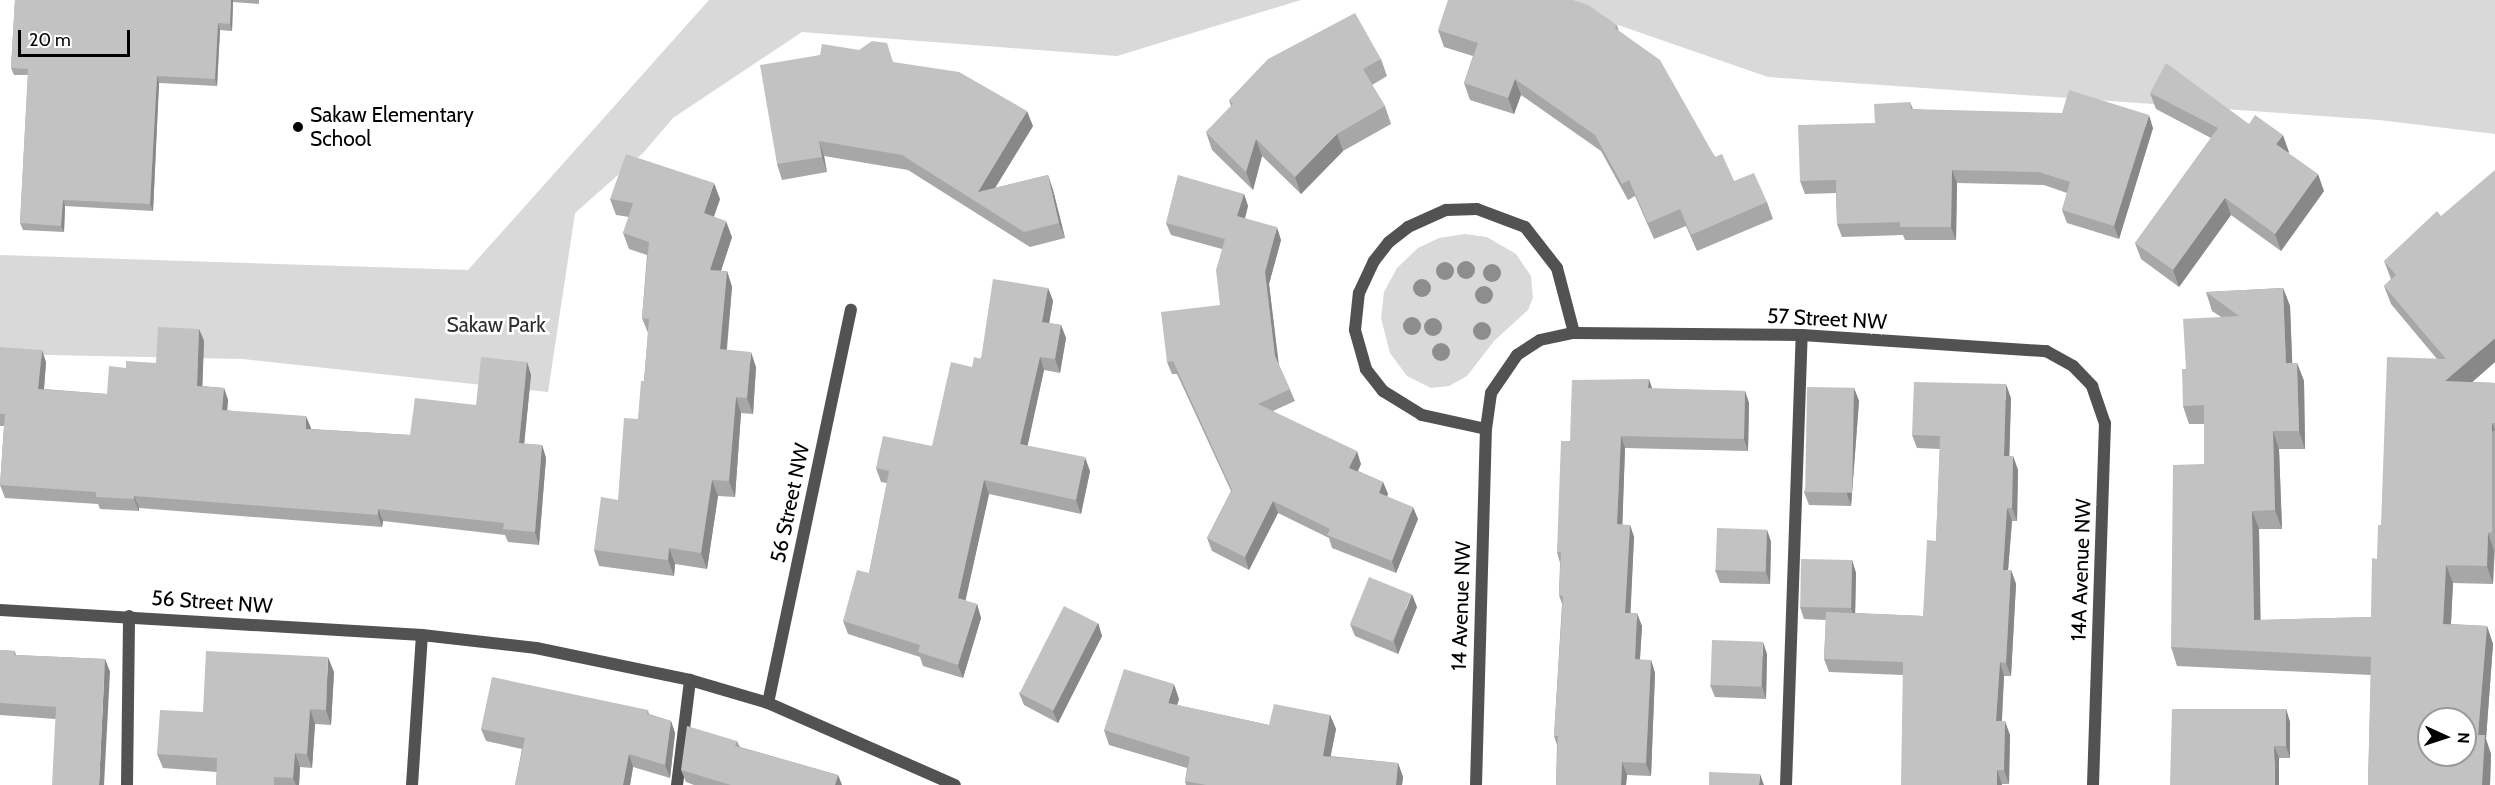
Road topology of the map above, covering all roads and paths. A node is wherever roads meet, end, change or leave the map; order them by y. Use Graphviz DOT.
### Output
graph roads {
  1 [pos="851,310"];
  2 [pos="1574,333"];
  3 [pos="1802,335"];
  4 [pos="2073,366"];
  5 [pos="1491,393"];
  6 [pos="1486,429"];
  7 [pos="0,610"];
  8 [pos="129,616"];
  9 [pos="422,635"];
  10 [pos="690,680"];
  11 [pos="768,703"];
  12 [pos="951,784"];
  13 [pos="127,785"];
  14 [pos="412,785"];
  15 [pos="677,785"];
  16 [pos="1476,785"];
  17 [pos="1786,785"];
  18 [pos="2093,785"];
  1 -- 11 [label="street, 56 Street NW"];
  2 -- 3 [label="street, 57 Street NW"];
  2 -- 5 [label="street, 57 Street NW"];
  2 -- 6 [label="street"];
  3 -- 4 [label="street, 57 Street NW"];
  3 -- 17 [label="street"];
  4 -- 18 [label="street, 14A Avenue NW"];
  5 -- 6 [label="street, 14 Avenue NW"];
  6 -- 16 [label="street, 14 Avenue NW"];
  7 -- 8 [label="street, 56 Street NW"];
  8 -- 9 [label="street, 56 Street NW"];
  8 -- 13 [label="street"];
  9 -- 10 [label="street, 56 Street NW"];
  9 -- 14 [label="street"];
  10 -- 11 [label="street, 56 Street NW"];
  10 -- 15 [label="street"];
  11 -- 12 [label="street, 56 Street NW"];
}
